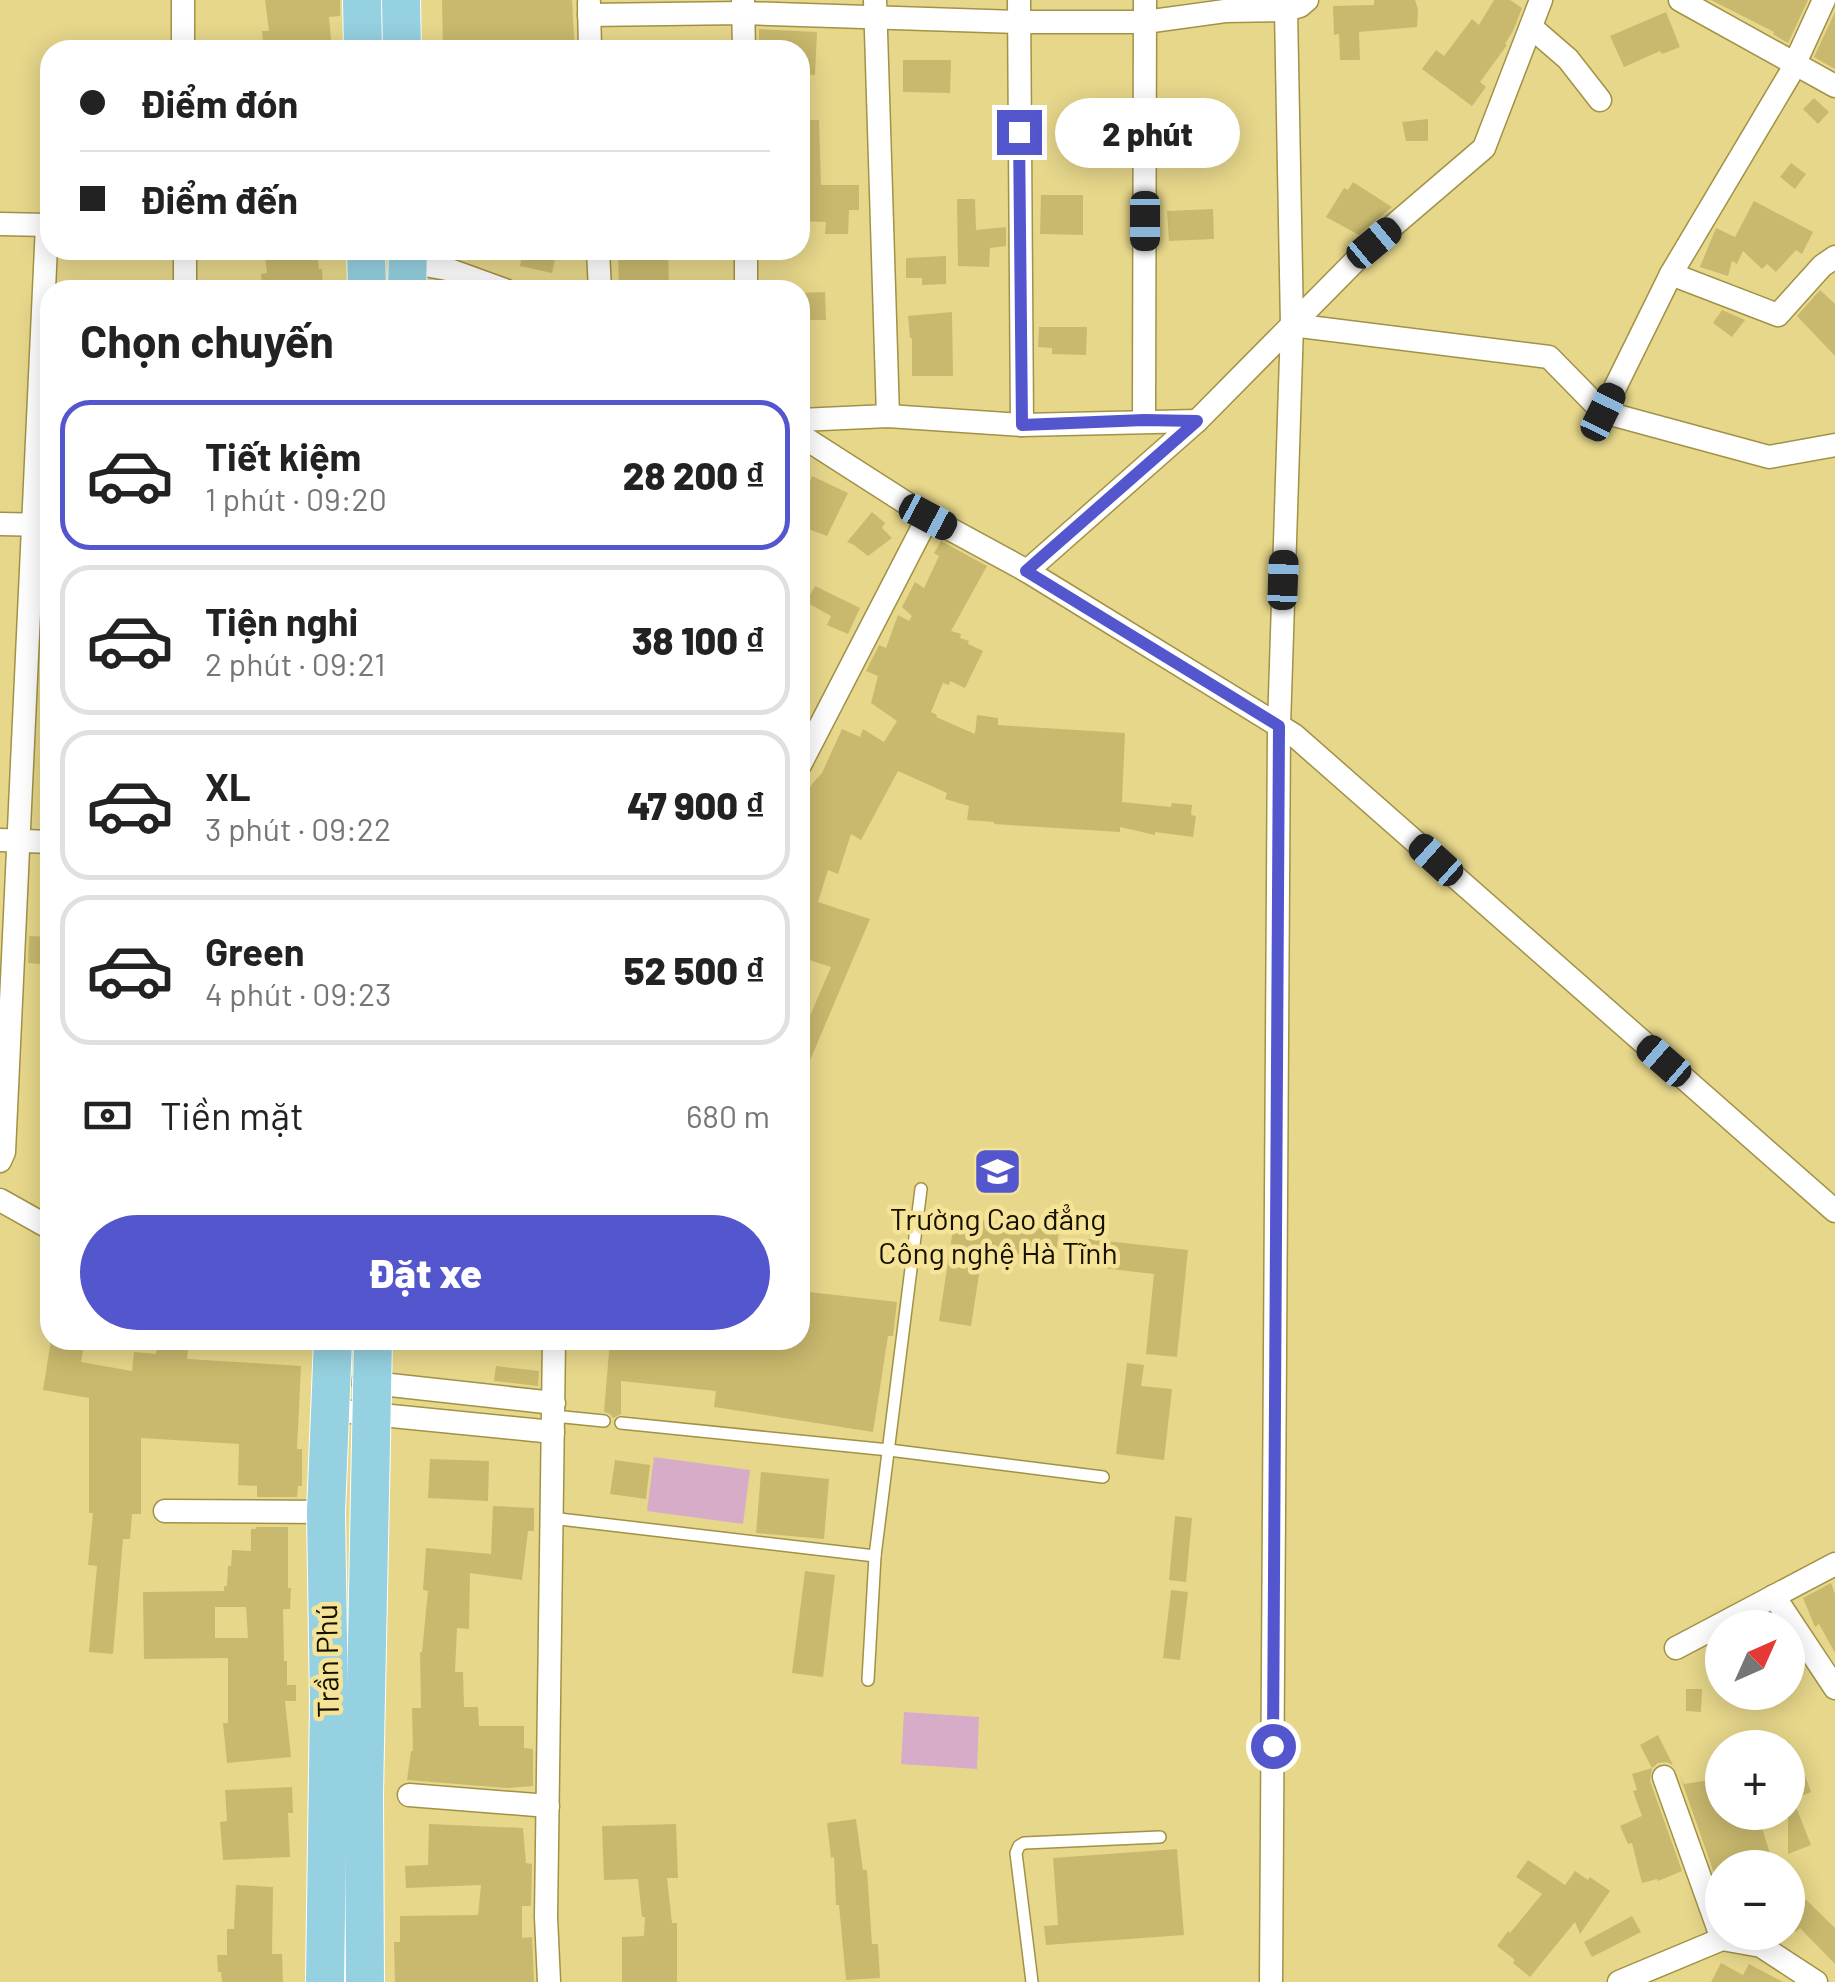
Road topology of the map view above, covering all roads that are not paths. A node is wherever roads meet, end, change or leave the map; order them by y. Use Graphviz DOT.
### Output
graph roads {
  1 [pos="183,0"];
  2 [pos="362,0"];
  3 [pos="400,0"];
  4 [pos="1541,0"];
  5 [pos="1824,0"];
  6 [pos="1683,1"];
  7 [pos="1296,5"];
  8 [pos="743,7"];
  9 [pos="589,8"];
  10 [pos="875,9"];
  11 [pos="1018,11"];
  12 [pos="1145,11"];
  13 [pos="1531,26"];
  14 [pos="183,40"];
  15 [pos="363,40"];
  16 [pos="402,40"];
  17 [pos="590,40"];
  18 [pos="744,40"];
  19 [pos="1795,63"];
  20 [pos="1835,86"];
  21 [pos="1600,100"];
  22 [pos="0,224"];
  23 [pos="40,225"];
  24 [pos="1835,257"];
  25 [pos="408,267"];
  26 [pos="1671,274"];
  27 [pos="477,280"];
  28 [pos="1292,326"];
  29 [pos="1603,412"];
  30 [pos="888,416"];
  31 [pos="810,420"];
  32 [pos="1144,420"];
  33 [pos="1197,421"];
  34 [pos="1022,425"];
  35 [pos="810,441"];
  36 [pos="1835,444"];
  37 [pos="928,517"];
  38 [pos="0,524"];
  39 [pos="40,525"];
  40 [pos="40,544"];
  41 [pos="1026,571"];
  42 [pos="1279,726"];
  43 [pos="810,746"];
  44 [pos="9,840"];
  45 [pos="40,842"];
  46 [pos="0,1161"];
  47 [pos="921,1189"];
  48 [pos="0,1200"];
  49 [pos="1835,1212"];
  50 [pos="40,1222"];
  51 [pos="333,1350"];
  52 [pos="373,1350"];
  53 [pos="554,1350"];
  54 [pos="332,1394"];
  55 [pos="371,1399"];
  56 [pos="554,1417"];
  57 [pos="604,1421"];
  58 [pos="621,1423"];
  59 [pos="889,1450"];
  60 [pos="1103,1477"];
  61 [pos="165,1512"];
  62 [pos="326,1512"];
  63 [pos="551,1518"];
  64 [pos="875,1556"];
  65 [pos="1835,1564"];
  66 [pos="1774,1596"];
  67 [pos="1676,1648"];
  68 [pos="868,1680"];
  69 [pos="1835,1688"];
  70 [pos="1664,1777"];
  71 [pos="409,1795"];
  72 [pos="548,1806"];
  73 [pos="1160,1837"];
  74 [pos="1705,1892"];
  75 [pos="1705,1946"];
  76 [pos="1768,1950"];
  77 [pos="324,1982"];
  78 [pos="365,1982"];
  79 [pos="548,1982"];
  80 [pos="1032,1982"];
  81 [pos="1271,1982"];
  82 [pos="1619,1982"];
  83 [pos="1816,1982"];
  1 -- 14 [label="street"];
  2 -- 15 [label="main road"];
  3 -- 16 [label="main road"];
  4 -- 13 [label="street"];
  5 -- 19 [label="street"];
  6 -- 19 [label="street"];
  7 -- 12 [label="street"];
  7 -- 28 [label="street"];
  8 -- 9 [label="street"];
  8 -- 10 [label="street"];
  8 -- 18 [label="street"];
  9 -- 17 [label="street"];
  10 -- 11 [label="street"];
  10 -- 30 [label="street"];
  11 -- 12 [label="street"];
  11 -- 34 [label="street"];
  12 -- 32 [label="street"];
  13 -- 21 [label="street"];
  13 -- 28 [label="street"];
  19 -- 20 [label="street"];
  19 -- 26 [label="street"];
  22 -- 23 [label="street"];
  24 -- 26 [label="street"];
  25 -- 27 [label="street"];
  26 -- 29 [label="street"];
  28 -- 29 [label="street"];
  28 -- 33 [label="street"];
  28 -- 42 [label="street"];
  29 -- 36 [label="street"];
  30 -- 31 [label="street"];
  30 -- 34 [label="street"];
  32 -- 33 [label="street"];
  32 -- 34 [label="street"];
  33 -- 41 [label="street"];
  35 -- 37 [label="street"];
  37 -- 41 [label="street"];
  37 -- 43 [label="street"];
  38 -- 39 [label="street"];
  40 -- 44 [label="street"];
  41 -- 42 [label="street"];
  42 -- 49 [label="street"];
  42 -- 81 [label="street"];
  44 -- 45 [label="street"];
  44 -- 46 [label="street"];
  47 -- 59 [label="lane"];
  48 -- 50 [label="street"];
  51 -- 54 [label="main road, Trần Phú"];
  52 -- 55 [label="main road, Trần Phú"];
  53 -- 56 [label="street"];
  54 -- 55 [label="street"];
  54 -- 62 [label="main road, Trần Phú"];
  55 -- 56 [label="street"];
  55 -- 78 [label="main road, Trần Phú"];
  56 -- 57 [label="lane"];
  56 -- 63 [label="street"];
  58 -- 59 [label="lane"];
  59 -- 60 [label="lane"];
  59 -- 64 [label="lane"];
  61 -- 62 [label="street"];
  62 -- 77 [label="main road, Trần Phú"];
  63 -- 64 [label="lane"];
  63 -- 72 [label="street"];
  64 -- 68 [label="lane"];
  65 -- 66 [label="street"];
  66 -- 67 [label="street"];
  66 -- 69 [label="street"];
  70 -- 74 [label="street"];
  71 -- 72 [label="street"];
  72 -- 79 [label="street"];
  73 -- 80 [label="lane"];
  75 -- 82 [label="street"];
  76 -- 83 [label="street"];
}
